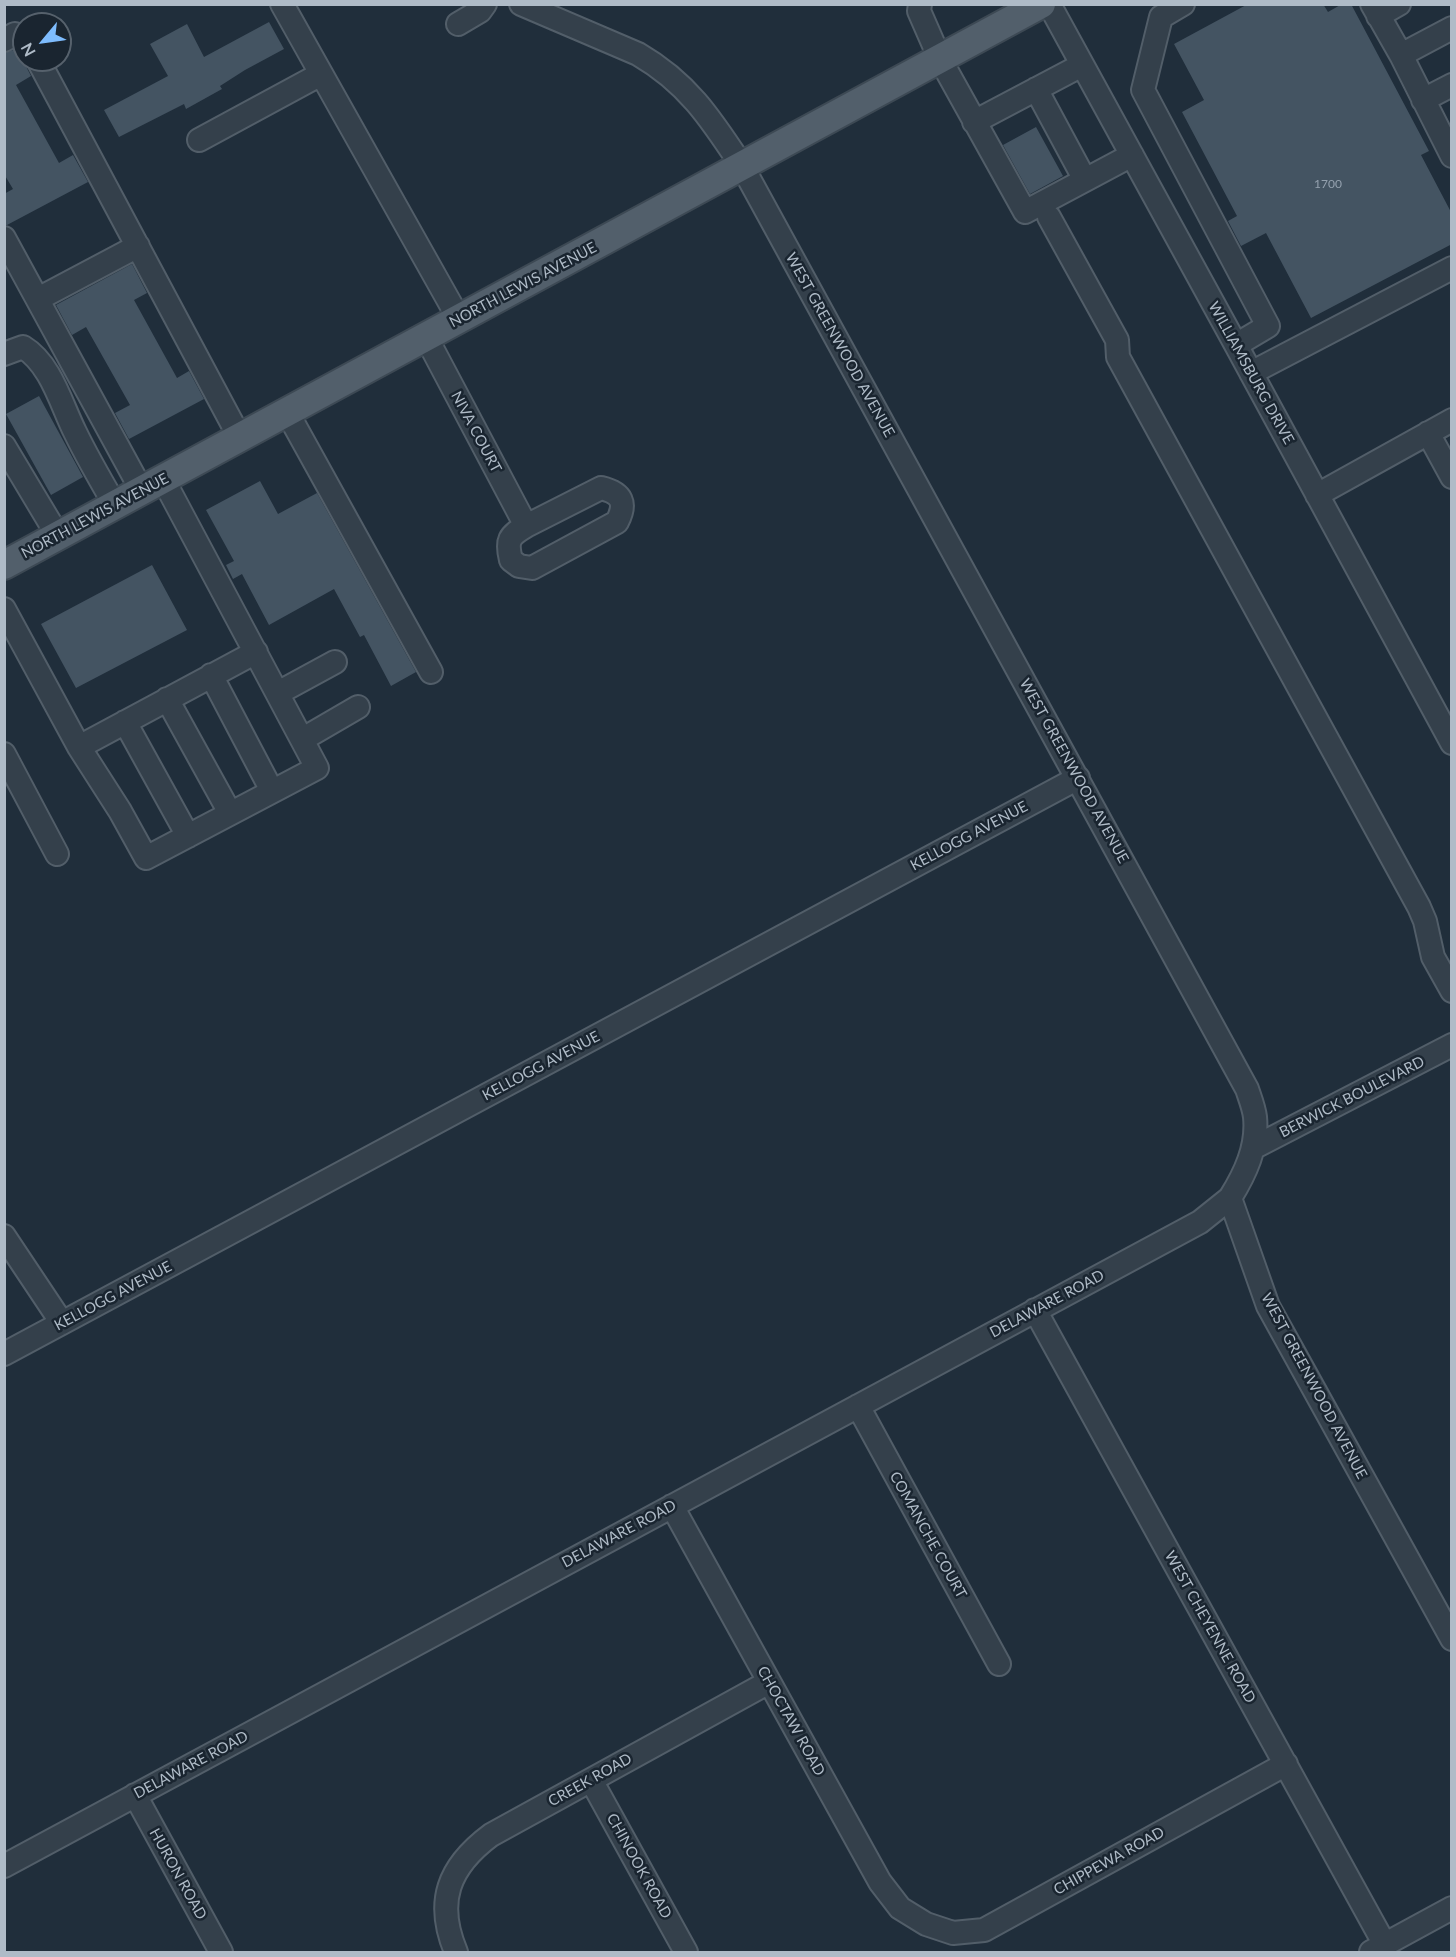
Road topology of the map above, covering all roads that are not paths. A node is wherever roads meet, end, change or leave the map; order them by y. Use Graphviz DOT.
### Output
graph roads {
  1 [pos="282,4"];
  2 [pos="485,4"];
  3 [pos="520,4"];
  4 [pos="920,4"];
  5 [pos="1041,4"];
  6 [pos="1048,4"];
  7 [pos="1183,4"];
  8 [pos="1399,4"];
  9 [pos="1375,10"];
  10 [pos="1160,11"];
  11 [pos="458,24"];
  12 [pos="1452,28"];
  13 [pos="1401,55"];
  14 [pos="940,59"];
  15 [pos="1082,65"];
  16 [pos="44,72"];
  17 [pos="321,74"];
  18 [pos="1452,85"];
  19 [pos="1036,89"];
  20 [pos="1424,100"];
  21 [pos="974,122"];
  22 [pos="199,140"];
  23 [pos="1449,143"];
  24 [pos="1132,155"];
  25 [pos="742,166"];
  26 [pos="1085,180"];
  27 [pos="1049,217"];
  28 [pos="4,238"];
  29 [pos="138,246"];
  30 [pos="1452,268"];
  31 [pos="38,299"];
  32 [pos="459,319"];
  33 [pos="426,337"];
  34 [pos="1236,345"];
  35 [pos="4,354"];
  36 [pos="1251,373"];
  37 [pos="287,412"];
  38 [pos="1452,420"];
  39 [pos="1428,434"];
  40 [pos="240,438"];
  41 [pos="4,446"];
  42 [pos="1452,477"];
  43 [pos="152,485"];
  44 [pos="1317,495"];
  45 [pos="115,505"];
  46 [pos="526,526"];
  47 [pos="58,536"];
  48 [pos="8,556"];
  49 [pos="4,609"];
  50 [pos="256,652"];
  51 [pos="335,662"];
  52 [pos="431,672"];
  53 [pos="211,675"];
  54 [pos="278,693"];
  55 [pos="167,699"];
  56 [pos="358,707"];
  57 [pos="124,722"];
  58 [pos="303,739"];
  59 [pos="1452,743"];
  60 [pos="79,747"];
  61 [pos="4,754"];
  62 [pos="1078,778"];
  63 [pos="272,791"];
  64 [pos="230,813"];
  65 [pos="188,836"];
  66 [pos="57,854"];
  67 [pos="1452,991"];
  68 [pos="1452,1045"];
  69 [pos="1253,1148"];
  70 [pos="1230,1198"];
  71 [pos="4,1236"];
  72 [pos="1035,1310"];
  73 [pos="62,1323"];
  74 [pos="4,1354"];
  75 [pos="858,1406"];
  76 [pos="672,1506"];
  77 [pos="1452,1639"];
  78 [pos="999,1664"];
  79 [pos="769,1682"];
  80 [pos="1286,1764"];
  81 [pos="591,1780"];
  82 [pos="135,1795"];
  83 [pos="4,1866"];
  84 [pos="1452,1908"];
  85 [pos="926,1924"];
  86 [pos="1378,1949"];
  87 [pos="221,1953"];
  88 [pos="456,1953"];
  89 [pos="686,1953"];
  1 -- 17 [label="street"];
  2 -- 11 [label="street"];
  3 -- 25 [label="street, WEST GREENWOOD AVENUE"];
  4 -- 14 [label="street"];
  5 -- 14 [label="main road, NORTH LEWIS AVENUE"];
  6 -- 15 [label="street, WILLIAMSBURG DRIVE"];
  7 -- 10 [label="street"];
  8 -- 9 [label="street"];
  9 -- 13 [label="street"];
  10 -- 34 [label="street"];
  12 -- 13 [label="street"];
  13 -- 20 [label="street"];
  14 -- 21 [label="street"];
  14 -- 25 [label="main road, NORTH LEWIS AVENUE"];
  15 -- 19 [label="street"];
  15 -- 24 [label="street, WILLIAMSBURG DRIVE"];
  16 -- 29 [label="street"];
  17 -- 22 [label="street"];
  17 -- 32 [label="street"];
  18 -- 20 [label="street"];
  19 -- 21 [label="street"];
  19 -- 26 [label="street"];
  20 -- 23 [label="street"];
  21 -- 26 [label="street"];
  24 -- 26 [label="street"];
  24 -- 34 [label="street, WILLIAMSBURG DRIVE"];
  25 -- 32 [label="main road, NORTH LEWIS AVENUE"];
  25 -- 62 [label="street, WEST GREENWOOD AVENUE"];
  27 -- 67 [label="street"];
  28 -- 31 [label="street"];
  29 -- 31 [label="street"];
  29 -- 40 [label="street"];
  30 -- 36 [label="street"];
  31 -- 43 [label="street"];
  32 -- 33 [label="main road, NORTH LEWIS AVENUE"];
  33 -- 37 [label="main road, NORTH LEWIS AVENUE"];
  33 -- 46 [label="street, NIVA COURT"];
  34 -- 36 [label="street, WILLIAMSBURG DRIVE"];
  35 -- 45 [label="street"];
  36 -- 44 [label="street, WILLIAMSBURG DRIVE"];
  37 -- 40 [label="main road, NORTH LEWIS AVENUE"];
  37 -- 52 [label="street"];
  38 -- 39 [label="street"];
  39 -- 42 [label="street"];
  39 -- 44 [label="street"];
  40 -- 43 [label="main road, NORTH LEWIS AVENUE"];
  41 -- 47 [label="street"];
  43 -- 45 [label="main road, NORTH LEWIS AVENUE"];
  43 -- 50 [label="street"];
  44 -- 59 [label="street, WILLIAMSBURG DRIVE"];
  45 -- 47 [label="main road, NORTH LEWIS AVENUE"];
  46 -- 46 [label="street"];
  47 -- 48 [label="main road, NORTH LEWIS AVENUE"];
  49 -- 60 [label="street"];
  50 -- 53 [label="street"];
  50 -- 54 [label="street"];
  51 -- 54 [label="street"];
  53 -- 55 [label="street"];
  53 -- 63 [label="street"];
  54 -- 58 [label="street"];
  55 -- 57 [label="street"];
  55 -- 64 [label="street"];
  56 -- 58 [label="street"];
  57 -- 60 [label="street"];
  57 -- 65 [label="street"];
  58 -- 63 [label="street"];
  60 -- 65 [label="street"];
  61 -- 66 [label="street"];
  62 -- 69 [label="street, WEST GREENWOOD AVENUE"];
  62 -- 73 [label="street, KELLOGG AVENUE"];
  63 -- 64 [label="street"];
  64 -- 65 [label="street"];
  68 -- 69 [label="street, BERWICK BOULEVARD"];
  69 -- 70 [label="street, WEST GREENWOOD AVENUE"];
  70 -- 72 [label="street, DELAWARE ROAD"];
  70 -- 77 [label="street, WEST GREENWOOD AVENUE"];
  71 -- 73 [label="street"];
  72 -- 75 [label="street, DELAWARE ROAD"];
  72 -- 80 [label="street, WEST CHEYENNE ROAD"];
  73 -- 74 [label="street, KELLOGG AVENUE"];
  75 -- 76 [label="street, DELAWARE ROAD"];
  75 -- 78 [label="street, COMANCHE COURT"];
  76 -- 79 [label="street, CHOCTAW ROAD"];
  76 -- 82 [label="street, DELAWARE ROAD"];
  79 -- 81 [label="street, CREEK ROAD"];
  79 -- 85 [label="street, CHOCTAW ROAD"];
  80 -- 85 [label="street, CHIPPEWA ROAD"];
  80 -- 86 [label="street, WEST CHEYENNE ROAD"];
  81 -- 88 [label="street, CREEK ROAD"];
  81 -- 89 [label="street, CHINOOK ROAD"];
  82 -- 83 [label="street, DELAWARE ROAD"];
  82 -- 87 [label="street, HURON ROAD"];
  84 -- 86 [label="street"];
}
